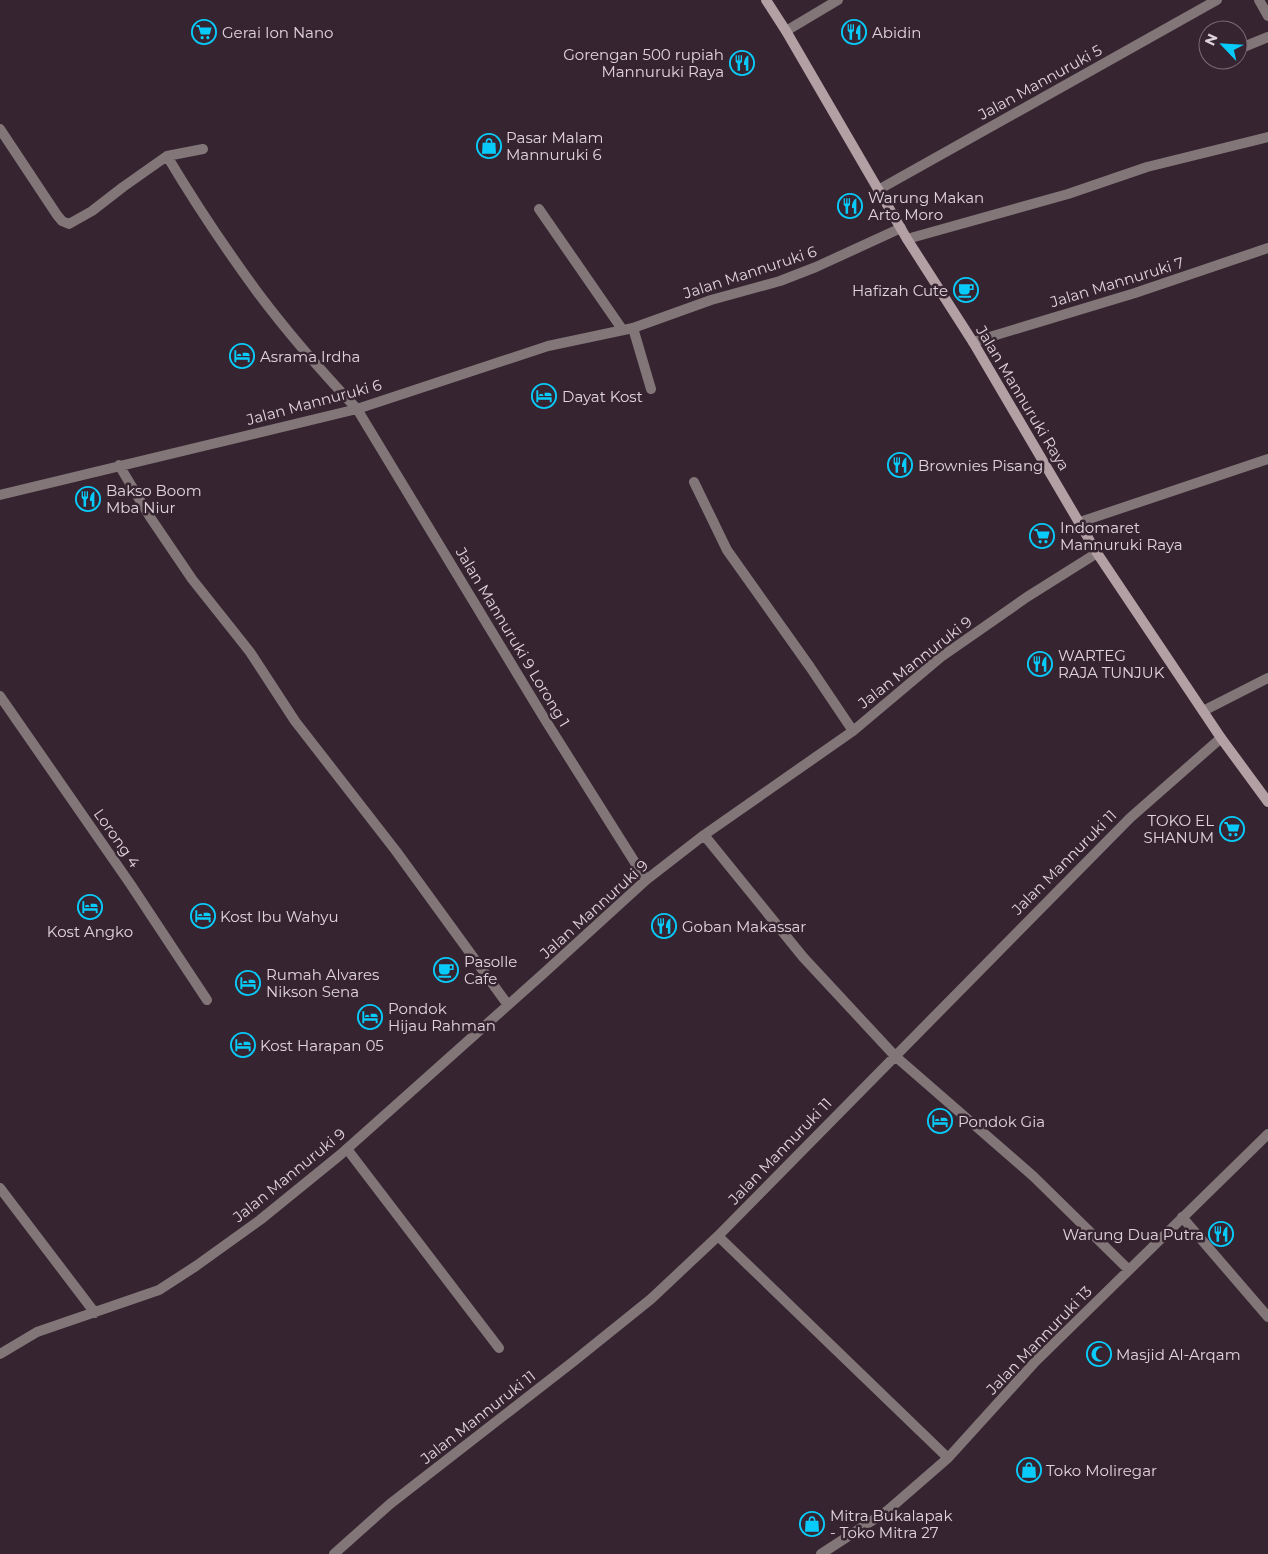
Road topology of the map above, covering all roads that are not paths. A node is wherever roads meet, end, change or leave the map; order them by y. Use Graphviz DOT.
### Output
graph roads {
  1 [pos="766,0"];
  2 [pos="838,0"];
  3 [pos="1217,0"];
  4 [pos="1259,0"];
  5 [pos="1268,16"];
  6 [pos="786,31"];
  7 [pos="1268,37"];
  8 [pos="1248,45"];
  9 [pos="0,129"];
  10 [pos="1268,137"];
  11 [pos="203,149"];
  12 [pos="167,156"];
  13 [pos="878,190"];
  14 [pos="539,209"];
  15 [pos="901,228"];
  16 [pos="907,239"];
  17 [pos="1268,248"];
  18 [pos="633,328"];
  19 [pos="622,329"];
  20 [pos="973,342"];
  21 [pos="651,389"];
  22 [pos="357,409"];
  23 [pos="1268,459"];
  24 [pos="119,465"];
  25 [pos="694,482"];
  26 [pos="0,495"];
  27 [pos="1080,522"];
  28 [pos="1097,553"];
  29 [pos="1268,678"];
  30 [pos="0,696"];
  31 [pos="1203,711"];
  32 [pos="853,731"];
  33 [pos="1221,738"];
  34 [pos="1268,802"];
  35 [pos="704,835"];
  36 [pos="646,880"];
  37 [pos="207,1000"];
  38 [pos="508,1004"];
  39 [pos="895,1056"];
  40 [pos="1268,1134"];
  41 [pos="347,1148"];
  42 [pos="0,1188"];
  43 [pos="1182,1217"];
  44 [pos="718,1236"];
  45 [pos="1129,1270"];
  46 [pos="95,1313"];
  47 [pos="1268,1316"];
  48 [pos="499,1348"];
  49 [pos="0,1354"];
  50 [pos="948,1458"];
  51 [pos="334,1554"];
  52 [pos="821,1554"];
  1 -- 6 [label="street, Jalan Mannuruki Raya"];
  2 -- 6 [label="street"];
  3 -- 13 [label="street, Jalan Mannuruki 5"];
  4 -- 5 [label="street"];
  6 -- 13 [label="street, Jalan Mannuruki Raya"];
  7 -- 8 [label="street"];
  9 -- 12 [label="street"];
  10 -- 16 [label="street"];
  11 -- 12 [label="street"];
  12 -- 22 [label="street, Jalan Mannuruki 9 Lorong 1"];
  13 -- 15 [label="street, Jalan Mannuruki Raya"];
  14 -- 19 [label="street"];
  15 -- 16 [label="street, Jalan Mannuruki Raya"];
  15 -- 18 [label="street, Jalan Mannuruki 6"];
  16 -- 20 [label="street, Jalan Mannuruki Raya"];
  17 -- 20 [label="street, Jalan Mannuruki 7"];
  18 -- 19 [label="street, Jalan Mannuruki 6"];
  18 -- 21 [label="street"];
  19 -- 22 [label="street, Jalan Mannuruki 6"];
  20 -- 27 [label="street, Jalan Mannuruki Raya"];
  22 -- 24 [label="street, Jalan Mannuruki 6"];
  22 -- 36 [label="street, Jalan Mannuruki 9 Lorong 1"];
  23 -- 27 [label="street"];
  24 -- 26 [label="street, Jalan Mannuruki 6"];
  24 -- 38 [label="street"];
  25 -- 32 [label="street"];
  27 -- 28 [label="street, Jalan Mannuruki Raya"];
  28 -- 31 [label="street, Jalan Mannuruki Raya"];
  28 -- 32 [label="street, Jalan Mannuruki 9"];
  29 -- 31 [label="street"];
  30 -- 37 [label="street, Lorong 4"];
  31 -- 33 [label="street, Jalan Mannuruki Raya"];
  32 -- 35 [label="street, Jalan Mannuruki 9"];
  33 -- 34 [label="street, Jalan Mannuruki Raya"];
  33 -- 39 [label="street, Jalan Mannuruki 11"];
  35 -- 36 [label="street, Jalan Mannuruki 9"];
  35 -- 39 [label="street"];
  36 -- 38 [label="street, Jalan Mannuruki 9"];
  38 -- 41 [label="street, Jalan Mannuruki 9"];
  39 -- 44 [label="street, Jalan Mannuruki 11"];
  39 -- 45 [label="street"];
  40 -- 43 [label="street, Jalan Mannuruki 13"];
  41 -- 46 [label="street, Jalan Mannuruki 9"];
  41 -- 48 [label="street"];
  42 -- 46 [label="street"];
  43 -- 45 [label="street, Jalan Mannuruki 13"];
  43 -- 47 [label="street"];
  44 -- 50 [label="street"];
  44 -- 51 [label="street, Jalan Mannuruki 11"];
  45 -- 50 [label="street, Jalan Mannuruki 13"];
  46 -- 49 [label="street"];
  50 -- 52 [label="street, Jalan Mannuruki 13"];
}
